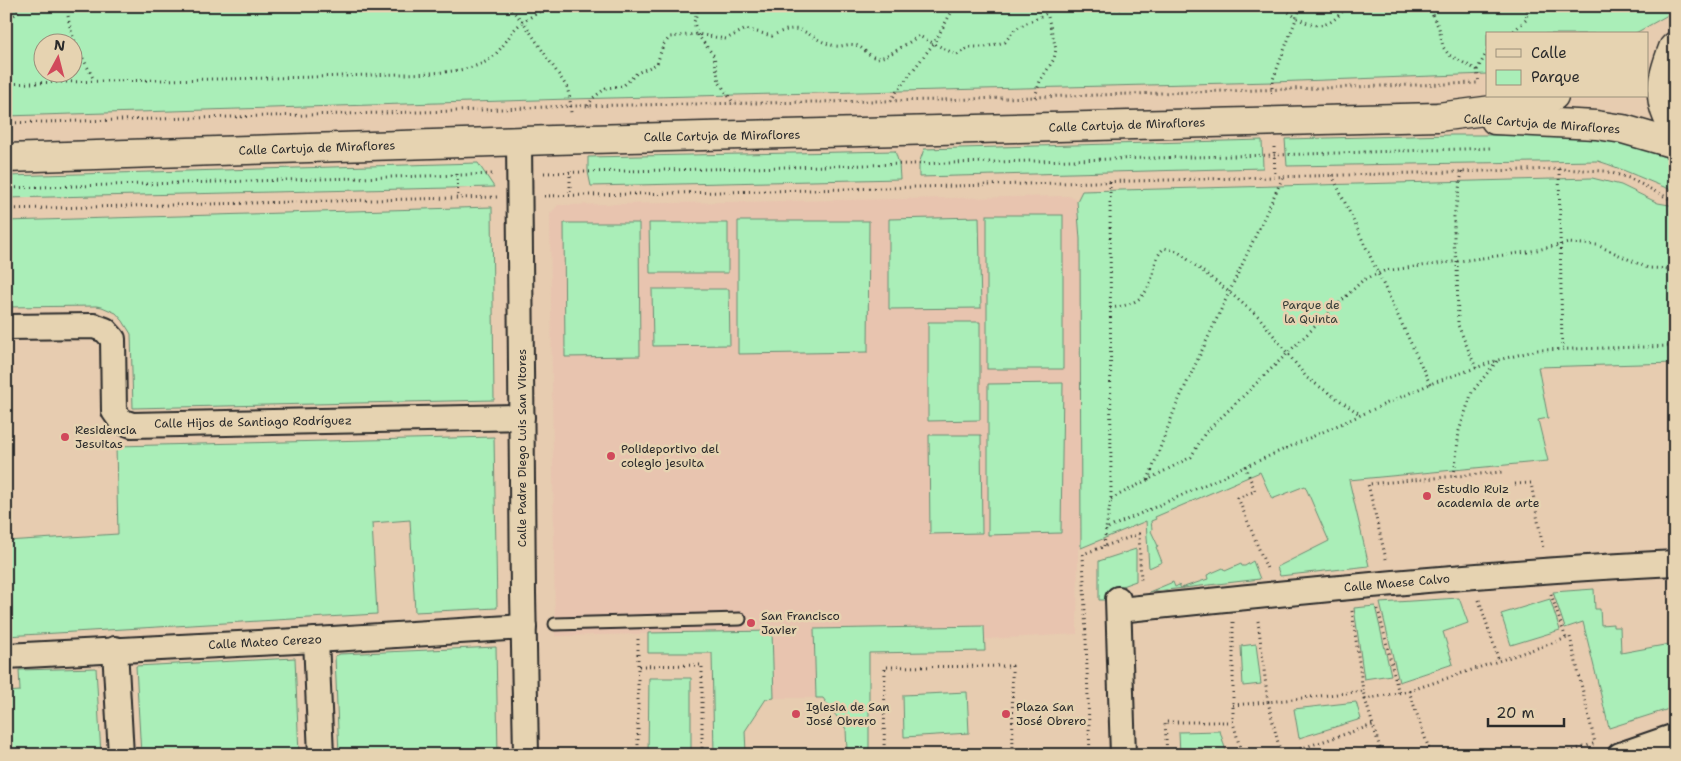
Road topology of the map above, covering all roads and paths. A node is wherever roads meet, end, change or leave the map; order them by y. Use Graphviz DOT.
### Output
graph roads {
  1 [pos="21,6"];
  2 [pos="68,6"];
  3 [pos="347,6"];
  4 [pos="355,6"];
  5 [pos="508,6"];
  6 [pos="553,6"];
  7 [pos="699,6"];
  8 [pos="956,6"];
  9 [pos="1053,6"];
  10 [pos="1077,6"];
  11 [pos="1096,6"];
  12 [pos="1100,6"];
  13 [pos="1128,6"];
  14 [pos="1281,6"];
  15 [pos="1301,6"];
  16 [pos="1351,6"];
  17 [pos="1428,6"];
  18 [pos="1528,6"];
  19 [pos="1047,12"];
  20 [pos="1297,19"];
  21 [pos="6,21"];
  22 [pos="524,23"];
  23 [pos="1512,32"];
  24 [pos="697,34"];
  25 [pos="934,43"];
  26 [pos="1674,47"];
  27 [pos="1486,54"];
  28 [pos="1648,60"];
  29 [pos="1477,70"];
  30 [pos="94,80"];
  31 [pos="1479,83"];
  32 [pos="1486,83"];
  33 [pos="6,84"];
  34 [pos="1272,91"];
  35 [pos="1035,97"];
  36 [pos="1272,98"];
  37 [pos="1545,98"];
  38 [pos="891,101"];
  39 [pos="734,104"];
  40 [pos="570,106"];
  41 [pos="588,106"];
  42 [pos="570,116"];
  43 [pos="1438,117"];
  44 [pos="6,123"];
  45 [pos="1675,130"];
  46 [pos="1274,138"];
  47 [pos="519,141"];
  48 [pos="1675,144"];
  49 [pos="1498,148"];
  50 [pos="1274,156"];
  51 [pos="6,158"];
  52 [pos="570,165"];
  53 [pos="457,167"];
  54 [pos="1559,169"];
  55 [pos="570,172"];
  56 [pos="1462,172"];
  57 [pos="545,173"];
  58 [pos="492,174"];
  59 [pos="457,175"];
  60 [pos="1332,175"];
  61 [pos="1275,177"];
  62 [pos="1283,177"];
  63 [pos="1110,182"];
  64 [pos="6,188"];
  65 [pos="570,195"];
  66 [pos="539,196"];
  67 [pos="499,197"];
  68 [pos="458,198"];
  69 [pos="1675,199"];
  70 [pos="6,209"];
  71 [pos="1562,245"];
  72 [pos="1457,261"];
  73 [pos="1675,268"];
  74 [pos="1377,274"];
  75 [pos="1230,292"];
  76 [pos="1110,308"];
  77 [pos="6,327"];
  78 [pos="1675,346"];
  79 [pos="1562,349"];
  80 [pos="1288,353"];
  81 [pos="1498,360"];
  82 [pos="1476,368"];
  83 [pos="1430,384"];
  84 [pos="1361,415"];
  85 [pos="522,417"];
  86 [pos="1245,466"];
  87 [pos="1502,472"];
  88 [pos="1454,476"];
  89 [pos="1148,480"];
  90 [pos="1516,484"];
  91 [pos="1112,499"];
  92 [pos="1106,529"];
  93 [pos="1104,546"];
  94 [pos="1545,557"];
  95 [pos="1387,561"];
  96 [pos="1675,563"];
  97 [pos="1269,573"];
  98 [pos="1550,591"];
  99 [pos="1479,599"];
  100 [pos="1378,608"];
  101 [pos="1352,610"];
  102 [pos="1233,613"];
  103 [pos="740,619"];
  104 [pos="1258,620"];
  105 [pos="555,624"];
  106 [pos="524,627"];
  107 [pos="1566,639"];
  108 [pos="316,640"];
  109 [pos="115,649"];
  110 [pos="6,656"];
  111 [pos="1499,661"];
  112 [pos="1362,691"];
  113 [pos="1408,691"];
  114 [pos="1399,694"];
  115 [pos="1365,699"];
  116 [pos="1268,702"];
  117 [pos="1233,705"];
  118 [pos="1233,722"];
  119 [pos="1373,725"];
  120 [pos="1675,736"];
  121 [pos="1595,743"];
  122 [pos="121,755"];
  123 [pos="321,755"];
  124 [pos="526,755"];
  125 [pos="638,755"];
  126 [pos="702,755"];
  127 [pos="884,755"];
  128 [pos="1013,755"];
  129 [pos="1123,755"];
  130 [pos="1166,755"];
  131 [pos="1242,755"];
  132 [pos="1281,755"];
  133 [pos="1382,755"];
  134 [pos="1430,755"];
  135 [pos="1620,755"];
  1 -- 21 [label="path"];
  2 -- 30 [label="path"];
  3 -- 4 [label="path"];
  5 -- 22 [label="path"];
  6 -- 22 [label="path"];
  7 -- 24 [label="path"];
  8 -- 25 [label="path"];
  9 -- 19 [label="path"];
  10 -- 11 [label="path"];
  12 -- 13 [label="path"];
  14 -- 20 [label="path"];
  15 -- 20 [label="path"];
  16 -- 20 [label="path"];
  17 -- 29 [label="path"];
  18 -- 23 [label="path"];
  19 -- 25 [label="path"];
  19 -- 35 [label="path"];
  20 -- 34 [label="path"];
  22 -- 30 [label="path"];
  22 -- 40 [label="path"];
  24 -- 25 [label="path"];
  24 -- 39 [label="path"];
  24 -- 41 [label="path"];
  25 -- 38 [label="path"];
  26 -- 28 [label="street"];
  26 -- 45 [label="street"];
  27 -- 29 [label="path"];
  29 -- 31 [label="path"];
  30 -- 33 [label="path"];
  31 -- 32 [label="path"];
  31 -- 34 [label="path"];
  34 -- 35 [label="path"];
  34 -- 36 [label="path"];
  35 -- 38 [label="path"];
  37 -- 43 [label="street, Calle Cartuja de Miraflores"];
  38 -- 39 [label="path"];
  39 -- 41 [label="path"];
  40 -- 41 [label="path"];
  40 -- 42 [label="path"];
  40 -- 44 [label="path"];
  43 -- 47 [label="street, Calle Cartuja de Miraflores"];
  43 -- 48 [label="street, Calle Cartuja de Miraflores"];
  46 -- 50 [label="path"];
  47 -- 51 [label="street, Calle Cartuja de Miraflores"];
  47 -- 85 [label="street, Calle Padre Diego Luis San Vitores"];
  49 -- 50 [label="path"];
  50 -- 55 [label="path"];
  50 -- 61 [label="path"];
  52 -- 55 [label="path"];
  53 -- 59 [label="path"];
  54 -- 56 [label="path"];
  54 -- 69 [label="path"];
  54 -- 71 [label="path"];
  55 -- 57 [label="path"];
  55 -- 65 [label="path"];
  56 -- 60 [label="path"];
  56 -- 72 [label="path"];
  58 -- 59 [label="path"];
  59 -- 64 [label="path"];
  59 -- 68 [label="path"];
  60 -- 62 [label="path"];
  60 -- 74 [label="path"];
  61 -- 62 [label="path"];
  61 -- 63 [label="path"];
  62 -- 75 [label="path"];
  63 -- 65 [label="path"];
  63 -- 76 [label="path"];
  65 -- 66 [label="path"];
  67 -- 68 [label="path"];
  68 -- 70 [label="path"];
  71 -- 72 [label="path"];
  71 -- 73 [label="path"];
  71 -- 79 [label="path"];
  72 -- 74 [label="path"];
  72 -- 82 [label="path"];
  74 -- 80 [label="path"];
  74 -- 83 [label="path"];
  75 -- 76 [label="path"];
  75 -- 80 [label="path"];
  75 -- 89 [label="path"];
  76 -- 91 [label="path"];
  77 -- 85 [label="street, Calle Hijos de Santiago Rodríguez"];
  78 -- 79 [label="path"];
  79 -- 81 [label="path"];
  80 -- 84 [label="path"];
  80 -- 89 [label="path"];
  81 -- 82 [label="path"];
  81 -- 88 [label="path"];
  82 -- 83 [label="path"];
  83 -- 84 [label="path"];
  84 -- 86 [label="path"];
  85 -- 106 [label="street, Calle Padre Diego Luis San Vitores"];
  86 -- 92 [label="path"];
  86 -- 97 [label="path"];
  87 -- 88 [label="path"];
  88 -- 95 [label="path"];
  89 -- 91 [label="path"];
  90 -- 94 [label="path"];
  91 -- 92 [label="path"];
  92 -- 93 [label="path"];
  96 -- 129 [label="street, Calle Maese Calvo"];
  98 -- 107 [label="path"];
  99 -- 111 [label="path"];
  100 -- 114 [label="path"];
  101 -- 112 [label="path"];
  102 -- 117 [label="path"];
  103 -- 105 [label="lane"];
  104 -- 116 [label="path"];
  106 -- 108 [label="street, Calle Mateo Cerezo"];
  106 -- 124 [label="street, Calle Padre Diego Luis San Vitores"];
  107 -- 111 [label="path"];
  107 -- 121 [label="path"];
  108 -- 109 [label="street, Calle Mateo Cerezo"];
  108 -- 123 [label="street"];
  109 -- 110 [label="street, Calle Mateo Cerezo"];
  109 -- 122 [label="street"];
  111 -- 113 [label="path"];
  112 -- 115 [label="path"];
  112 -- 116 [label="path"];
  113 -- 114 [label="path"];
  113 -- 134 [label="path"];
  114 -- 115 [label="path"];
  115 -- 119 [label="path"];
  116 -- 117 [label="path"];
  116 -- 132 [label="path"];
  117 -- 118 [label="path"];
  118 -- 130 [label="path"];
  118 -- 131 [label="path"];
  119 -- 132 [label="path"];
  119 -- 133 [label="path"];
  120 -- 135 [label="street"];
  125 -- 126 [label="path"];
  127 -- 128 [label="path"];
}
